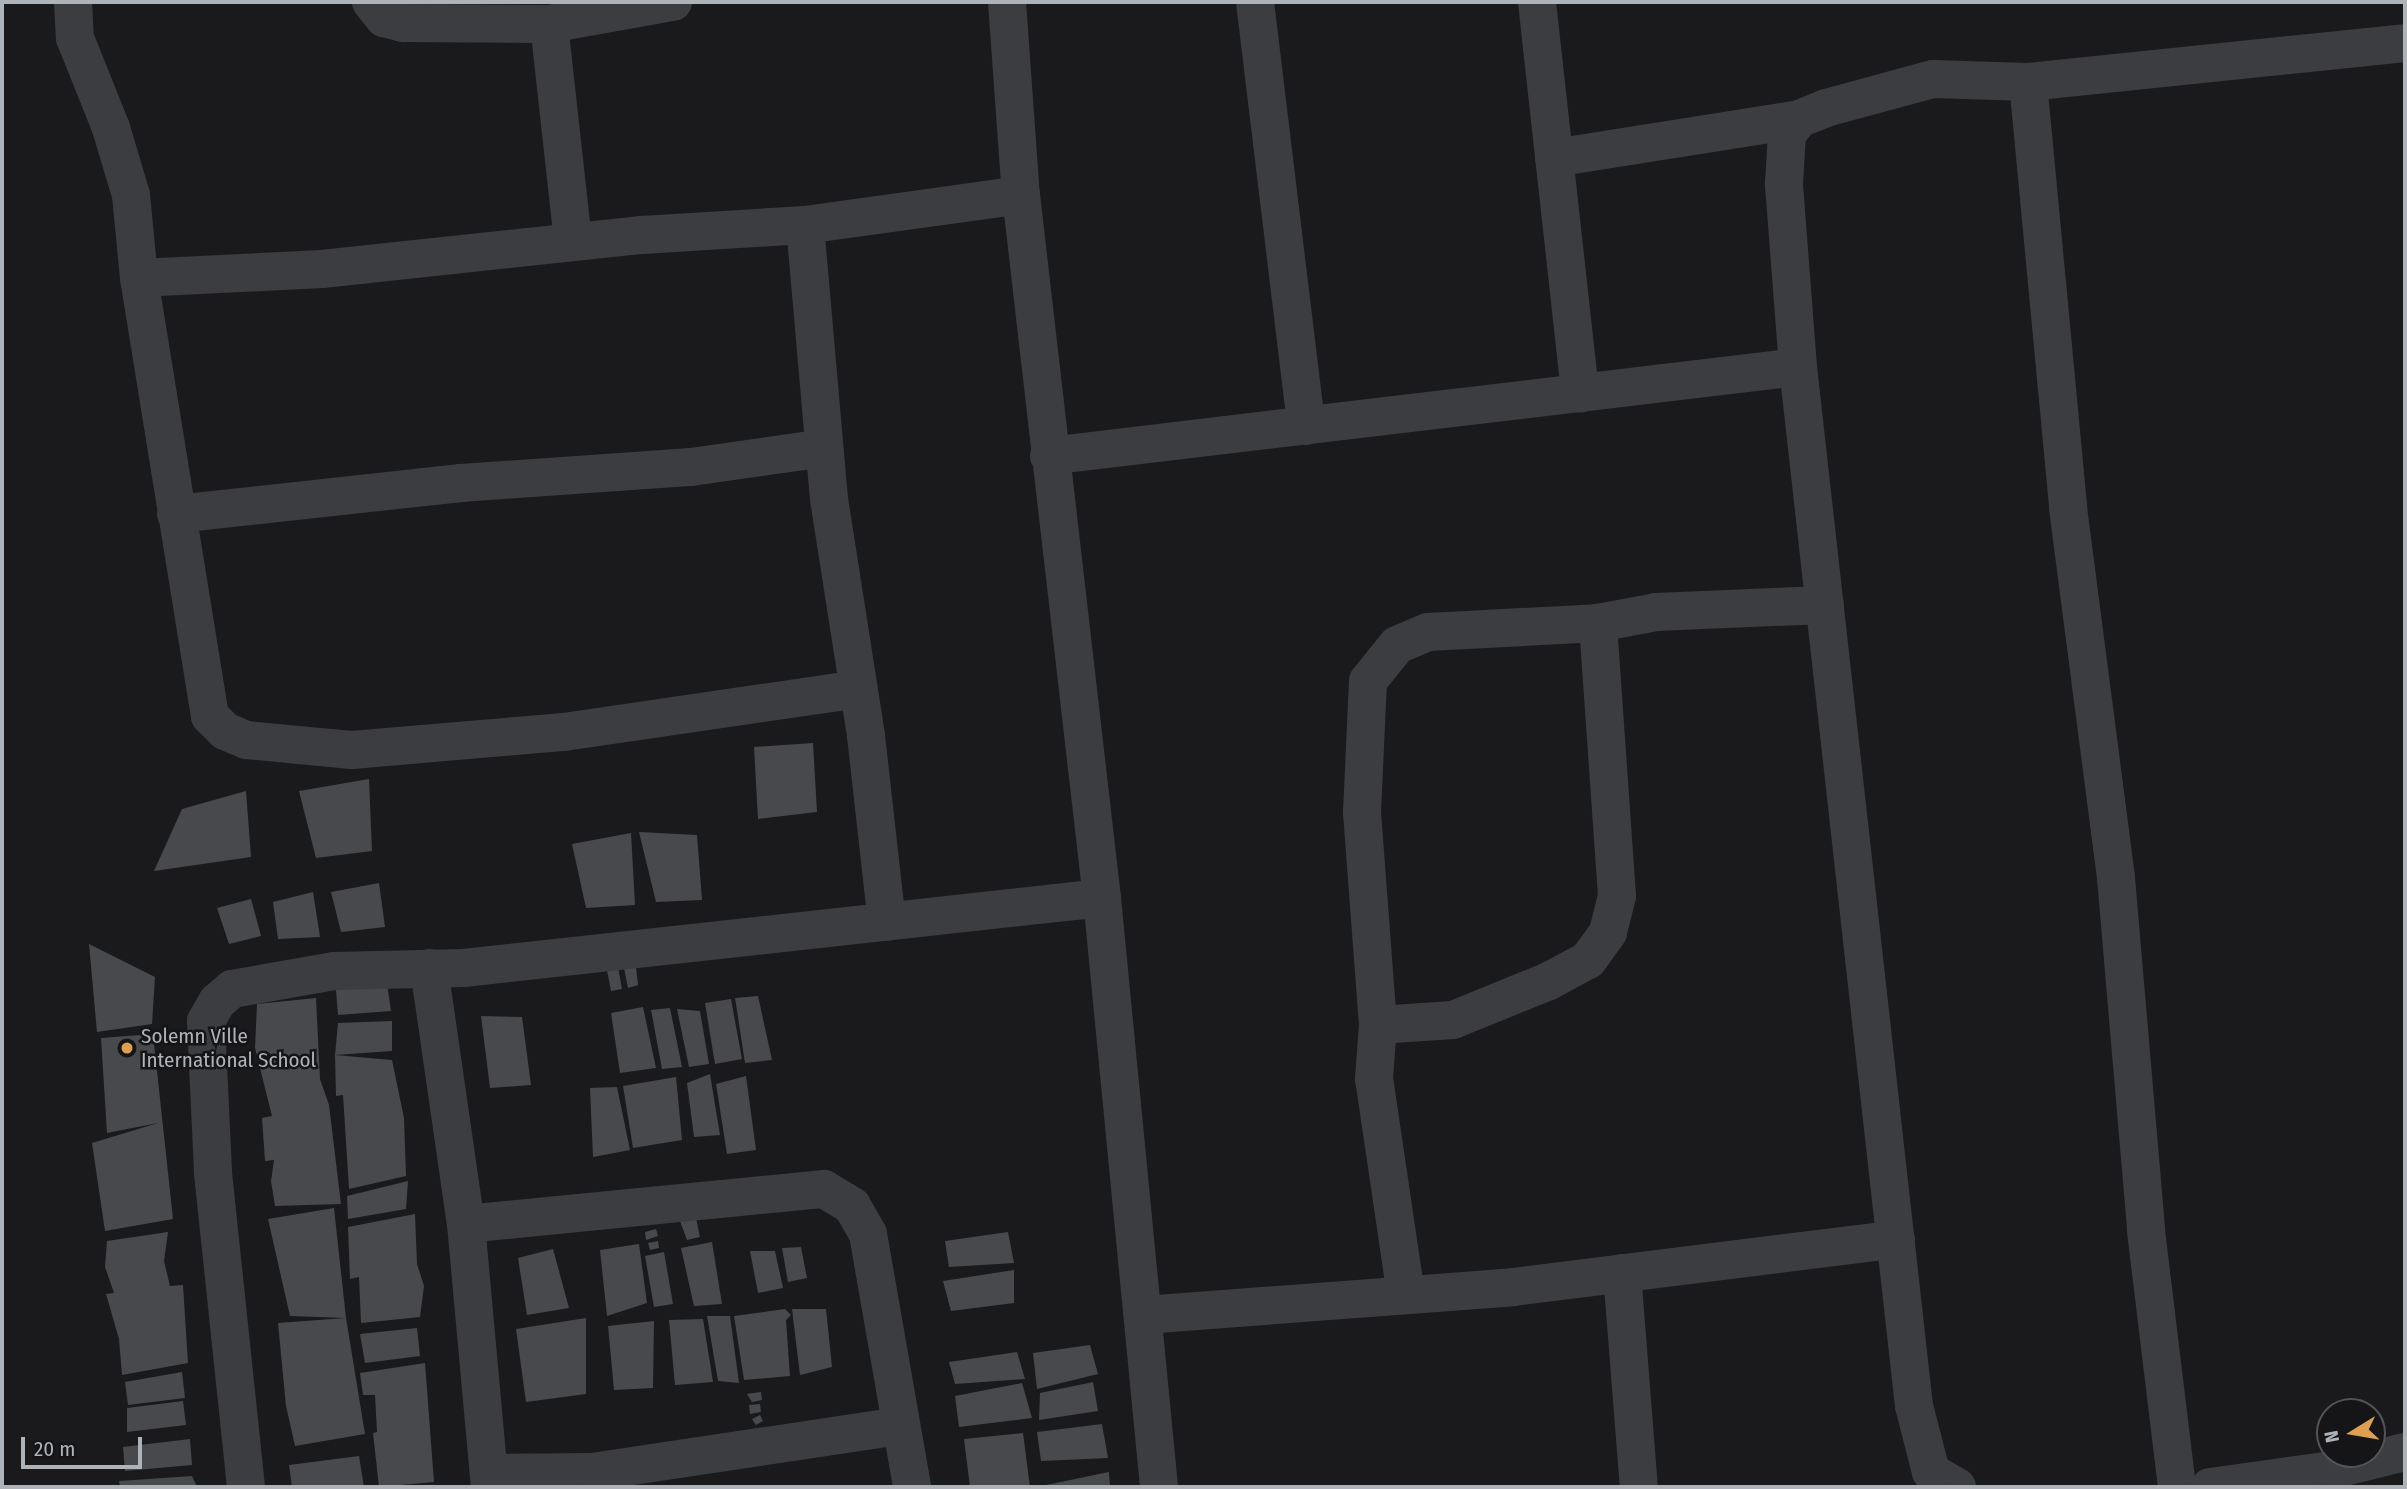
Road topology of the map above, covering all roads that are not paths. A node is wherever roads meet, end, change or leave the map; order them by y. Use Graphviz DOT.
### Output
graph roads {
  1 [pos="73,2"];
  2 [pos="371,2"];
  3 [pos="673,2"];
  4 [pos="1007,2"];
  5 [pos="1255,2"];
  6 [pos="1537,2"];
  7 [pos="549,24"];
  8 [pos="2405,43"];
  9 [pos="2028,82"];
  10 [pos="1799,119"];
  11 [pos="1554,158"];
  12 [pos="1021,195"];
  13 [pos="805,225"];
  14 [pos="573,242"];
  15 [pos="139,278"];
  16 [pos="1798,367"];
  17 [pos="1580,394"];
  18 [pos="1306,426"];
  19 [pos="824,448"];
  20 [pos="1049,456"];
  21 [pos="176,514"];
  22 [pos="1825,605"];
  23 [pos="1598,623"];
  24 [pos="858,689"];
  25 [pos="1102,898"];
  26 [pos="887,922"];
  27 [pos="429,968"];
  28 [pos="1378,1025"];
  29 [pos="466,1224"];
  30 [pos="1895,1239"];
  31 [pos="1622,1273"];
  32 [pos="1406,1295"];
  33 [pos="1144,1315"];
  34 [pos="901,1426"];
  35 [pos="2405,1452"];
  36 [pos="489,1480"];
  37 [pos="246,1487"];
  38 [pos="912,1487"];
  39 [pos="1159,1487"];
  40 [pos="1639,1487"];
  41 [pos="1956,1487"];
  42 [pos="2177,1487"];
  43 [pos="2210,1487"];
  1 -- 15 [label="street"];
  2 -- 7 [label="street"];
  3 -- 7 [label="street"];
  4 -- 12 [label="street"];
  5 -- 18 [label="street"];
  6 -- 11 [label="street"];
  7 -- 14 [label="street"];
  8 -- 9 [label="street"];
  9 -- 10 [label="street"];
  9 -- 42 [label="street"];
  10 -- 11 [label="street"];
  10 -- 16 [label="street"];
  11 -- 17 [label="street"];
  12 -- 13 [label="street"];
  12 -- 20 [label="street"];
  13 -- 14 [label="street"];
  13 -- 19 [label="street"];
  14 -- 15 [label="street"];
  15 -- 21 [label="street"];
  16 -- 17 [label="street"];
  16 -- 22 [label="street"];
  17 -- 18 [label="street"];
  18 -- 20 [label="street"];
  19 -- 21 [label="street"];
  19 -- 24 [label="street"];
  20 -- 25 [label="street"];
  21 -- 24 [label="street"];
  22 -- 23 [label="street"];
  22 -- 30 [label="street"];
  23 -- 28 [label="street"];
  23 -- 28 [label="street"];
  24 -- 26 [label="street"];
  25 -- 26 [label="street"];
  25 -- 33 [label="street"];
  26 -- 27 [label="street"];
  27 -- 29 [label="street"];
  27 -- 37 [label="street"];
  28 -- 32 [label="street"];
  29 -- 34 [label="street"];
  29 -- 36 [label="street"];
  30 -- 31 [label="street"];
  30 -- 41 [label="street"];
  31 -- 32 [label="street"];
  31 -- 40 [label="street"];
  32 -- 33 [label="street"];
  33 -- 39 [label="street"];
  34 -- 36 [label="street"];
  34 -- 38 [label="street"];
  35 -- 43 [label="street"];
}
